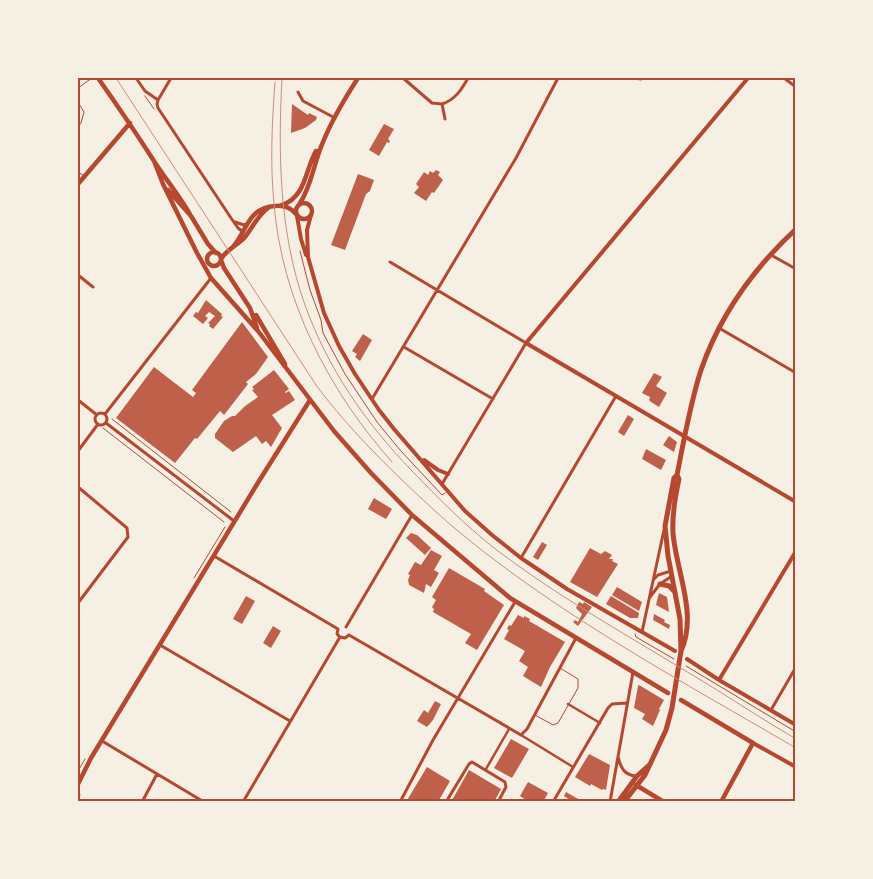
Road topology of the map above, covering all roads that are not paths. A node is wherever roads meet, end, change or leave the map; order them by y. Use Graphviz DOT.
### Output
graph roads {
  1 [pos="92,78"];
  2 [pos="98,78"];
  3 [pos="136,78"];
  4 [pos="171,78"];
  5 [pos="358,78"];
  6 [pos="403,78"];
  7 [pos="468,78"];
  8 [pos="558,78"];
  9 [pos="634,78"];
  10 [pos="643,78"];
  11 [pos="748,78"];
  12 [pos="784,78"];
  13 [pos="78,88"];
  14 [pos="796,88"];
  15 [pos="298,92"];
  16 [pos="158,100"];
  17 [pos="78,102"];
  18 [pos="442,104"];
  19 [pos="335,118"];
  20 [pos="445,119"];
  21 [pos="130,123"];
  22 [pos="78,127"];
  23 [pos="325,137"];
  24 [pos="154,161"];
  25 [pos="158,167"];
  26 [pos="78,172"];
  27 [pos="84,176"];
  28 [pos="78,184"];
  29 [pos="163,184"];
  30 [pos="308,187"];
  31 [pos="176,199"];
  32 [pos="299,204"];
  33 [pos="289,205"];
  34 [pos="272,206"];
  35 [pos="312,206"];
  36 [pos="297,215"];
  37 [pos="311,215"];
  38 [pos="191,216"];
  39 [pos="233,220"];
  40 [pos="182,223"];
  41 [pos="248,223"];
  42 [pos="254,223"];
  43 [pos="241,224"];
  44 [pos="796,228"];
  45 [pos="243,232"];
  46 [pos="205,239"];
  47 [pos="240,242"];
  48 [pos="233,248"];
  49 [pos="228,251"];
  50 [pos="217,253"];
  51 [pos="771,255"];
  52 [pos="207,259"];
  53 [pos="221,260"];
  54 [pos="390,262"];
  55 [pos="309,264"];
  56 [pos="212,266"];
  57 [pos="796,269"];
  58 [pos="78,275"];
  59 [pos="212,278"];
  60 [pos="232,280"];
  61 [pos="93,287"];
  62 [pos="437,290"];
  63 [pos="250,308"];
  64 [pos="719,328"];
  65 [pos="258,331"];
  66 [pos="526,343"];
  67 [pos="404,347"];
  68 [pos="290,373"];
  69 [pos="796,373"];
  70 [pos="616,396"];
  71 [pos="372,399"];
  72 [pos="493,399"];
  73 [pos="78,400"];
  74 [pos="310,400"];
  75 [pos="105,414"];
  76 [pos="97,415"];
  77 [pos="106,423"];
  78 [pos="98,424"];
  79 [pos="685,437"];
  80 [pos="78,451"];
  81 [pos="420,458"];
  82 [pos="448,474"];
  83 [pos="678,475"];
  84 [pos="442,484"];
  85 [pos="78,487"];
  86 [pos="796,502"];
  87 [pos="412,515"];
  88 [pos="234,521"];
  89 [pos="665,526"];
  90 [pos="796,551"];
  91 [pos="213,555"];
  92 [pos="521,558"];
  93 [pos="680,572"];
  94 [pos="672,574"];
  95 [pos="652,582"];
  96 [pos="660,584"];
  97 [pos="675,592"];
  98 [pos="650,598"];
  99 [pos="515,602"];
  100 [pos="78,603"];
  101 [pos="346,627"];
  102 [pos="338,629"];
  103 [pos="642,632"];
  104 [pos="349,635"];
  105 [pos="340,637"];
  106 [pos="576,638"];
  107 [pos="683,641"];
  108 [pos="159,644"];
  109 [pos="675,651"];
  110 [pos="687,658"];
  111 [pos="796,667"];
  112 [pos="558,668"];
  113 [pos="633,672"];
  114 [pos="719,680"];
  115 [pos="668,693"];
  116 [pos="458,699"];
  117 [pos="681,700"];
  118 [pos="627,703"];
  119 [pos="568,704"];
  120 [pos="771,710"];
  121 [pos="534,715"];
  122 [pos="290,721"];
  123 [pos="600,723"];
  124 [pos="796,725"];
  125 [pos="509,729"];
  126 [pos="521,735"];
  127 [pos="101,740"];
  128 [pos="753,742"];
  129 [pos="618,757"];
  130 [pos="648,765"];
  131 [pos="573,767"];
  132 [pos="796,767"];
  133 [pos="486,769"];
  134 [pos="157,774"];
  135 [pos="637,776"];
  136 [pos="78,784"];
  137 [pos="636,785"];
  138 [pos="195,797"];
  139 [pos="142,802"];
  140 [pos="192,802"];
  141 [pos="204,802"];
  142 [pos="243,802"];
  143 [pos="400,802"];
  144 [pos="446,802"];
  145 [pos="498,802"];
  146 [pos="553,802"];
  147 [pos="610,802"];
  148 [pos="618,802"];
  149 [pos="624,802"];
  150 [pos="664,802"];
  151 [pos="721,802"];
  1 -- 13 [label="lane"];
  2 -- 21 [label="main road"];
  3 -- 16 [label="street"];
  4 -- 16 [label="street"];
  5 -- 19 [label="main road"];
  6 -- 18 [label="street"];
  7 -- 18 [label="street"];
  8 -- 62 [label="street"];
  9 -- 10 [label="street"];
  11 -- 66 [label="street"];
  12 -- 14 [label="street"];
  15 -- 19 [label="street"];
  16 -- 39 [label="street"];
  17 -- 22 [label="lane"];
  18 -- 20 [label="street"];
  19 -- 23 [label="main road"];
  21 -- 24 [label="main road"];
  21 -- 27 [label="main road"];
  23 -- 30 [label="main road"];
  23 -- 33 [label="main road"];
  24 -- 25 [label="main road"];
  24 -- 29 [label="main road"];
  25 -- 31 [label="main road"];
  25 -- 38 [label="main road"];
  26 -- 27 [label="lane"];
  27 -- 28 [label="main road"];
  29 -- 31 [label="main road"];
  29 -- 40 [label="main road"];
  30 -- 32 [label="main road"];
  30 -- 35 [label="main road"];
  31 -- 38 [label="main road"];
  31 -- 40 [label="main road"];
  32 -- 33 [label="main road"];
  32 -- 35 [label="main road"];
  32 -- 36 [label="main road"];
  33 -- 34 [label="main road"];
  33 -- 36 [label="main road"];
  34 -- 41 [label="main road"];
  34 -- 42 [label="main road"];
  35 -- 37 [label="main road"];
  36 -- 37 [label="main road"];
  36 -- 55 [label="street"];
  37 -- 55 [label="street"];
  38 -- 46 [label="main road"];
  39 -- 43 [label="street"];
  39 -- 45 [label="street"];
  40 -- 59 [label="main road"];
  41 -- 43 [label="street"];
  41 -- 45 [label="main road"];
  42 -- 45 [label="main road"];
  42 -- 47 [label="main road"];
  43 -- 45 [label="street"];
  44 -- 51 [label="main road"];
  45 -- 47 [label="street"];
  45 -- 48 [label="main road"];
  46 -- 50 [label="main road"];
  46 -- 52 [label="main road"];
  47 -- 48 [label="main road"];
  48 -- 49 [label="main road"];
  49 -- 50 [label="main road"];
  49 -- 53 [label="main road"];
  50 -- 52 [label="main road"];
  50 -- 53 [label="main road"];
  51 -- 57 [label="street"];
  51 -- 64 [label="main road"];
  52 -- 56 [label="main road"];
  53 -- 56 [label="main road"];
  53 -- 60 [label="main road"];
  54 -- 62 [label="street"];
  55 -- 71 [label="street"];
  56 -- 60 [label="main road"];
  58 -- 61 [label="street"];
  59 -- 65 [label="main road"];
  59 -- 75 [label="street"];
  60 -- 63 [label="main road"];
  62 -- 66 [label="street"];
  62 -- 67 [label="street"];
  63 -- 65 [label="main road"];
  63 -- 68 [label="main road"];
  64 -- 69 [label="street"];
  64 -- 79 [label="main road"];
  65 -- 68 [label="main road"];
  66 -- 70 [label="street"];
  66 -- 72 [label="street"];
  67 -- 71 [label="street"];
  67 -- 72 [label="street"];
  68 -- 74 [label="main road"];
  70 -- 79 [label="street"];
  70 -- 92 [label="street"];
  71 -- 81 [label="street"];
  72 -- 82 [label="street"];
  73 -- 76 [label="street"];
  74 -- 87 [label="main road"];
  74 -- 88 [label="main road"];
  75 -- 76 [label="street"];
  75 -- 77 [label="street"];
  76 -- 78 [label="street"];
  77 -- 78 [label="street"];
  77 -- 88 [label="street"];
  78 -- 80 [label="street"];
  79 -- 83 [label="main road"];
  79 -- 86 [label="street"];
  81 -- 82 [label="street"];
  81 -- 84 [label="street"];
  82 -- 84 [label="street"];
  83 -- 89 [label="main road"];
  83 -- 93 [label="main road"];
  84 -- 92 [label="street"];
  85 -- 100 [label="street"];
  87 -- 99 [label="main road"];
  87 -- 101 [label="street"];
  88 -- 91 [label="main road"];
  89 -- 94 [label="main road"];
  89 -- 95 [label="street"];
  90 -- 114 [label="street"];
  91 -- 102 [label="street"];
  91 -- 108 [label="main road"];
  92 -- 103 [label="street"];
  93 -- 94 [label="main road"];
  93 -- 107 [label="main road"];
  94 -- 95 [label="street"];
  94 -- 96 [label="street"];
  94 -- 97 [label="main road"];
  95 -- 98 [label="street"];
  96 -- 97 [label="main road"];
  96 -- 98 [label="street"];
  97 -- 107 [label="main road"];
  98 -- 103 [label="street"];
  99 -- 106 [label="main road"];
  99 -- 116 [label="street"];
  101 -- 102 [label="street"];
  101 -- 104 [label="street"];
  102 -- 105 [label="street"];
  103 -- 109 [label="street"];
  104 -- 105 [label="street"];
  104 -- 116 [label="street"];
  105 -- 122 [label="street"];
  106 -- 112 [label="street"];
  106 -- 113 [label="main road"];
  107 -- 130 [label="main road"];
  108 -- 122 [label="street"];
  108 -- 127 [label="main road"];
  110 -- 114 [label="street"];
  111 -- 120 [label="street"];
  112 -- 119 [label="lane"];
  112 -- 121 [label="street"];
  113 -- 115 [label="main road"];
  113 -- 118 [label="street"];
  114 -- 120 [label="street"];
  116 -- 125 [label="street"];
  116 -- 143 [label="street"];
  117 -- 128 [label="main road"];
  118 -- 123 [label="street"];
  118 -- 129 [label="street"];
  119 -- 121 [label="lane"];
  119 -- 123 [label="street"];
  120 -- 124 [label="street"];
  121 -- 126 [label="street"];
  122 -- 142 [label="street"];
  123 -- 131 [label="street"];
  125 -- 126 [label="street"];
  125 -- 133 [label="street"];
  126 -- 131 [label="street"];
  127 -- 134 [label="street"];
  127 -- 136 [label="main road"];
  128 -- 132 [label="street"];
  128 -- 151 [label="main road"];
  129 -- 135 [label="street"];
  129 -- 147 [label="street"];
  130 -- 135 [label="main road"];
  130 -- 137 [label="main road"];
  131 -- 146 [label="street"];
  133 -- 144 [label="street"];
  133 -- 145 [label="street"];
  134 -- 138 [label="street"];
  134 -- 139 [label="street"];
  135 -- 148 [label="main road"];
  137 -- 149 [label="main road"];
  137 -- 150 [label="main road"];
  138 -- 140 [label="street"];
  138 -- 141 [label="street"];
}
